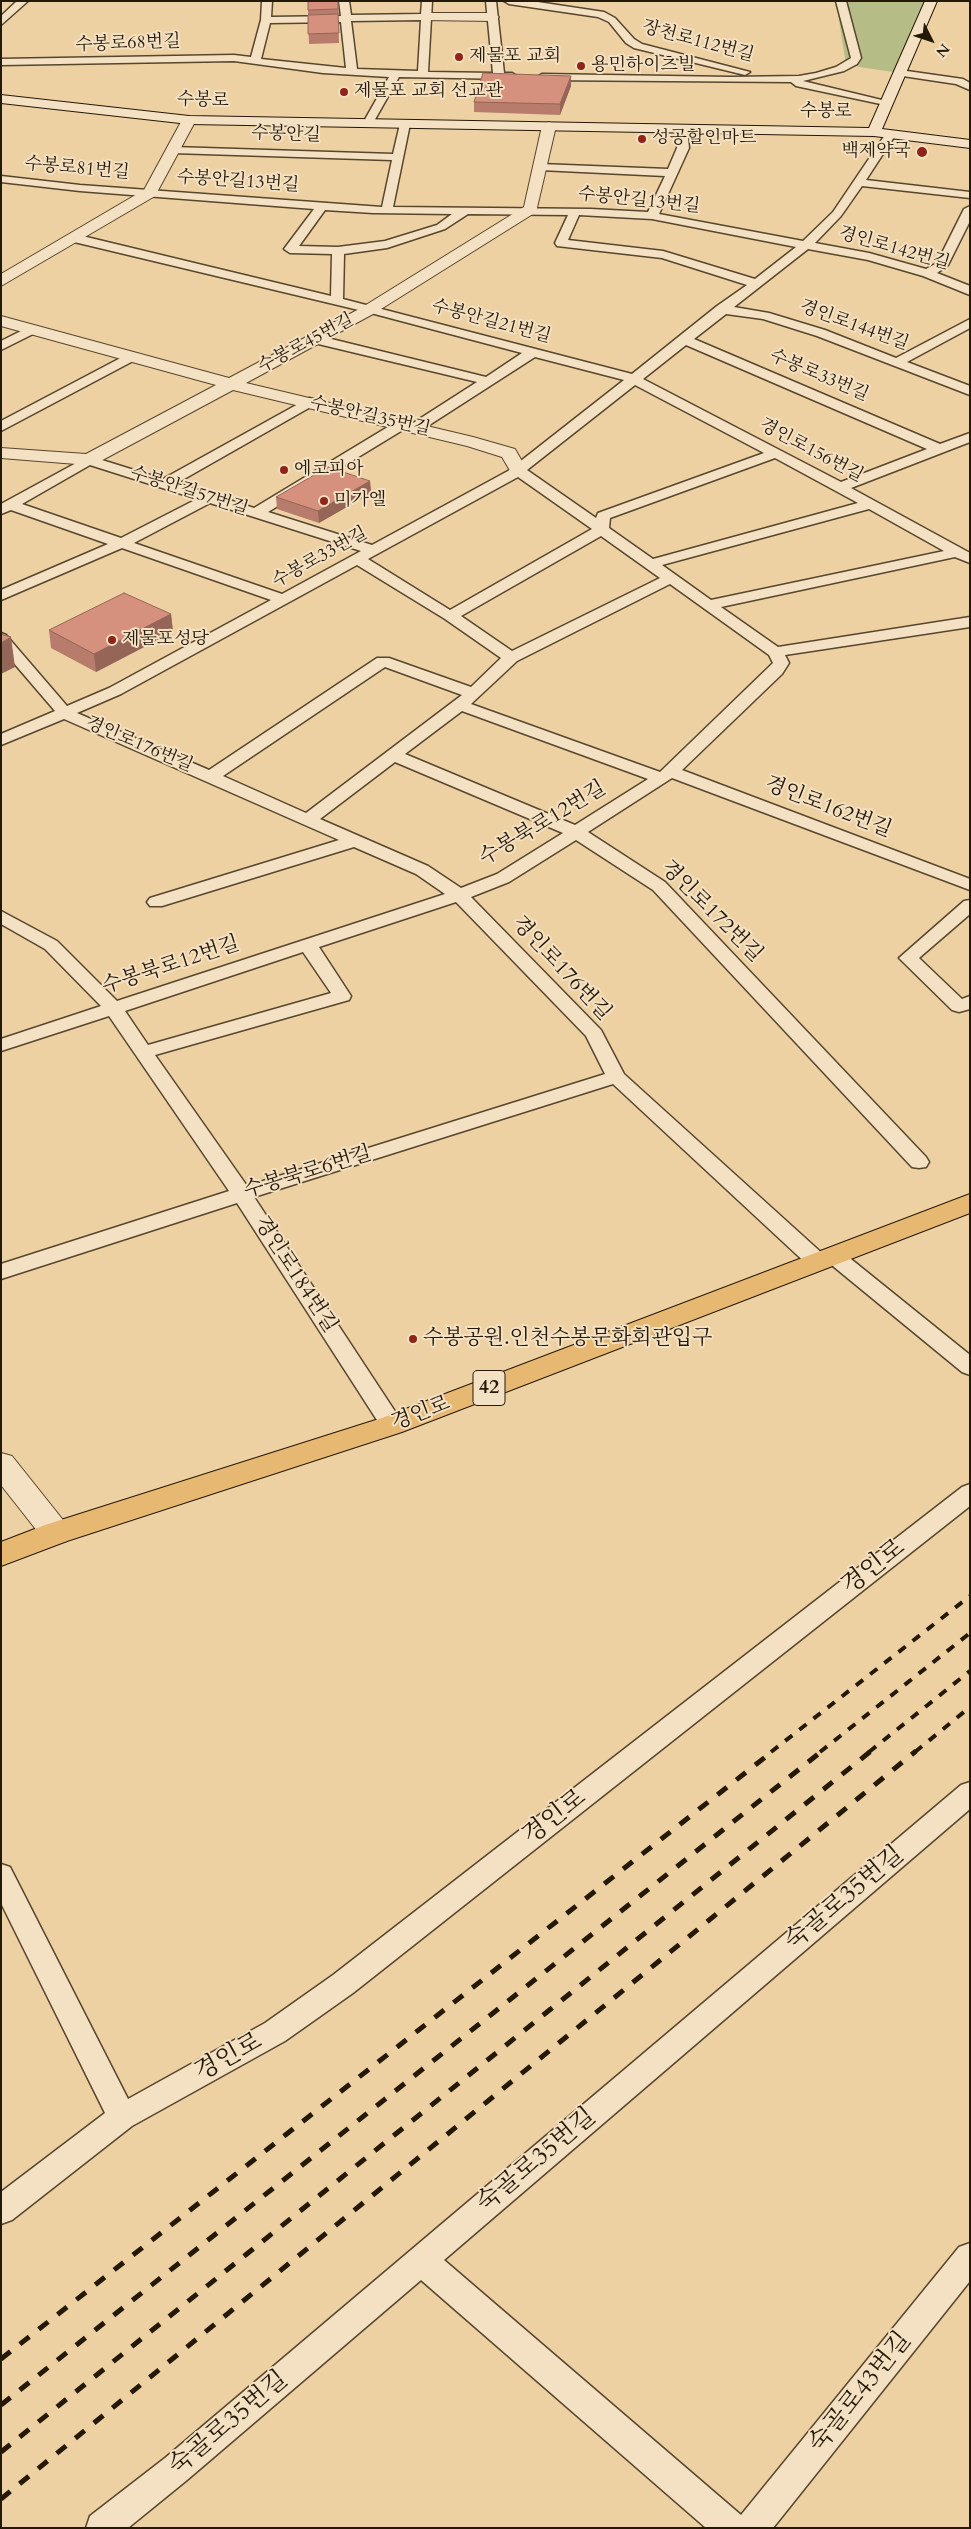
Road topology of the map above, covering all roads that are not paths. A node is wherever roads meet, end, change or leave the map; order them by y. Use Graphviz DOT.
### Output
graph roads {
  1 [pos="23,1"];
  2 [pos="267,1"];
  3 [pos="344,1"];
  4 [pos="427,1"];
  5 [pos="491,1"];
  6 [pos="509,1"];
  7 [pos="841,1"];
  8 [pos="931,1"];
  9 [pos="426,17"];
  10 [pos="346,18"];
  11 [pos="266,20"];
  12 [pos="493,20"];
  13 [pos="1,22"];
  14 [pos="256,60"];
  15 [pos="1,62"];
  16 [pos="352,72"];
  17 [pos="900,73"];
  18 [pos="396,74"];
  19 [pos="423,75"];
  20 [pos="499,76"];
  21 [pos="771,78"];
  22 [pos="970,86"];
  23 [pos="1,99"];
  24 [pos="886,104"];
  25 [pos="189,120"];
  26 [pos="368,123"];
  27 [pos="405,124"];
  28 [pos="549,126"];
  29 [pos="682,129"];
  30 [pos="874,132"];
  31 [pos="891,134"];
  32 [pos="970,144"];
  33 [pos="173,150"];
  34 [pos="398,157"];
  35 [pos="540,167"];
  36 [pos="672,173"];
  37 [pos="1,179"];
  38 [pos="858,182"];
  39 [pos="150,193"];
  40 [pos="970,195"];
  41 [pos="323,205"];
  42 [pos="387,210"];
  43 [pos="466,211"];
  44 [pos="527,211"];
  45 [pos="575,212"];
  46 [pos="969,213"];
  47 [pos="652,216"];
  48 [pos="74,238"];
  49 [pos="808,244"];
  50 [pos="338,251"];
  51 [pos="927,273"];
  52 [pos="1,281"];
  53 [pos="755,283"];
  54 [pos="970,291"];
  55 [pos="338,301"];
  56 [pos="370,308"];
  57 [pos="721,309"];
  58 [pos="1,321"];
  59 [pos="970,323"];
  60 [pos="31,330"];
  61 [pos="315,339"];
  62 [pos="684,339"];
  63 [pos="1,346"];
  64 [pos="533,352"];
  65 [pos="130,357"];
  66 [pos="898,362"];
  67 [pos="634,378"];
  68 [pos="488,381"];
  69 [pos="231,384"];
  70 [pos="970,391"];
  71 [pos="309,402"];
  72 [pos="408,426"];
  73 [pos="1,427"];
  74 [pos="970,437"];
  75 [pos="940,449"];
  76 [pos="1,452"];
  77 [pos="776,453"];
  78 [pos="89,460"];
  79 [pos="518,470"];
  80 [pos="165,484"];
  81 [pos="840,487"];
  82 [pos="208,498"];
  83 [pos="870,504"];
  84 [pos="6,508"];
  85 [pos="256,513"];
  86 [pos="602,529"];
  87 [pos="122,543"];
  88 [pos="373,550"];
  89 [pos="964,555"];
  90 [pos="357,559"];
  91 [pos="651,564"];
  92 [pos="671,578"];
  93 [pos="1,596"];
  94 [pos="283,599"];
  95 [pos="708,605"];
  96 [pos="450,616"];
  97 [pos="970,622"];
  98 [pos="1,638"];
  99 [pos="775,652"];
  100 [pos="510,658"];
  101 [pos="473,693"];
  102 [pos="460,705"];
  103 [pos="66,714"];
  104 [pos="1,740"];
  105 [pos="392,755"];
  106 [pos="666,775"];
  107 [pos="212,776"];
  108 [pos="308,820"];
  109 [pos="576,832"];
  110 [pos="355,841"];
  111 [pos="970,885"];
  112 [pos="459,895"];
  113 [pos="156,902"];
  114 [pos="970,905"];
  115 [pos="1,916"];
  116 [pos="308,945"];
  117 [pos="970,1002"];
  118 [pos="114,1009"];
  119 [pos="1,1045"];
  120 [pos="144,1052"];
  121 [pos="616,1077"];
  122 [pos="919,1162"];
  123 [pos="242,1194"];
  124 [pos="970,1203"];
  125 [pos="826,1259"];
  126 [pos="1,1272"];
  127 [pos="970,1367"];
  128 [pos="392,1425"];
  129 [pos="1,1464"];
  130 [pos="970,1493"];
  131 [pos="56,1533"];
  132 [pos="1,1554"];
  133 [pos="970,1793"];
  134 [pos="4,1886"];
  135 [pos="122,2117"];
  136 [pos="1,2210"];
  137 [pos="970,2258"];
  138 [pos="421,2260"];
  139 [pos="102,2528"];
  140 [pos="732,2528"];
  141 [pos="752,2528"];
  1 -- 13 [label="lane"];
  2 -- 11 [label="lane"];
  3 -- 10 [label="lane"];
  4 -- 9 [label="lane"];
  5 -- 12 [label="lane"];
  6 -- 21 [label="lane, 장천로112번길"];
  7 -- 21 [label="lane"];
  8 -- 17 [label="street"];
  9 -- 10 [label="lane"];
  9 -- 12 [label="street"];
  9 -- 19 [label="lane"];
  10 -- 11 [label="lane"];
  10 -- 16 [label="lane"];
  11 -- 14 [label="lane"];
  12 -- 20 [label="lane"];
  14 -- 15 [label="lane, 수봉로68번길"];
  14 -- 16 [label="lane, 수봉로68번길"];
  16 -- 18 [label="lane, 수봉로68번길"];
  17 -- 22 [label="lane"];
  17 -- 24 [label="street"];
  18 -- 19 [label="lane, 수봉로68번길"];
  18 -- 26 [label="lane"];
  19 -- 20 [label="lane, 수봉로68번길"];
  20 -- 21 [label="lane, 수봉로68번길"];
  21 -- 24 [label="lane, 장천로112번길"];
  23 -- 25 [label="street, 수봉로"];
  24 -- 30 [label="street"];
  25 -- 26 [label="street, 수봉로"];
  25 -- 33 [label="street"];
  26 -- 27 [label="street, 수봉로"];
  27 -- 28 [label="street, 수봉로"];
  27 -- 34 [label="lane"];
  28 -- 29 [label="street, 수봉로"];
  28 -- 35 [label="street"];
  29 -- 30 [label="street, 수봉로"];
  29 -- 36 [label="lane"];
  30 -- 31 [label="street, 수봉로"];
  31 -- 32 [label="street, 수봉로"];
  31 -- 38 [label="lane, 수봉로33번길"];
  33 -- 34 [label="lane, 수봉안길"];
  33 -- 39 [label="street"];
  34 -- 42 [label="lane"];
  35 -- 36 [label="lane"];
  35 -- 44 [label="street"];
  36 -- 47 [label="lane"];
  37 -- 39 [label="lane, 수봉로81번길"];
  38 -- 40 [label="lane"];
  38 -- 49 [label="lane, 수봉로33번길"];
  39 -- 41 [label="lane, 수봉안길13번길"];
  39 -- 48 [label="street"];
  41 -- 42 [label="lane, 수봉안길13번길"];
  41 -- 50 [label="lane, 수봉안길13번길"];
  42 -- 43 [label="lane, 수봉안길13번길"];
  43 -- 44 [label="lane, 수봉안길13번길"];
  43 -- 50 [label="lane, 수봉안길13번길"];
  44 -- 45 [label="lane, 수봉안길13번길"];
  44 -- 56 [label="street, 수봉로45번길"];
  45 -- 47 [label="lane, 수봉안길13번길"];
  45 -- 53 [label="lane"];
  46 -- 51 [label="lane"];
  47 -- 49 [label="lane, 수봉안길13번길"];
  48 -- 52 [label="street"];
  48 -- 55 [label="lane, 수봉안길21번길"];
  49 -- 51 [label="lane, 경인로142번길"];
  49 -- 53 [label="lane, 수봉로33번길"];
  50 -- 55 [label="lane"];
  51 -- 54 [label="lane, 경인로142번길"];
  53 -- 57 [label="lane, 수봉로33번길"];
  55 -- 56 [label="lane, 수봉안길21번길"];
  56 -- 61 [label="street, 수봉로45번길"];
  56 -- 64 [label="lane, 수봉안길21번길"];
  57 -- 62 [label="lane, 수봉로33번길"];
  57 -- 66 [label="lane, 경인로144번길"];
  58 -- 60 [label="street, 수봉안길35번길"];
  59 -- 66 [label="lane"];
  60 -- 63 [label="lane"];
  60 -- 65 [label="street, 수봉안길35번길"];
  61 -- 68 [label="lane"];
  61 -- 69 [label="street, 수봉로45번길"];
  62 -- 67 [label="lane, 수봉로33번길"];
  62 -- 75 [label="lane, 수봉로33번길"];
  64 -- 67 [label="lane, 수봉안길21번길"];
  64 -- 68 [label="lane"];
  65 -- 69 [label="street, 수봉안길35번길"];
  65 -- 73 [label="lane"];
  66 -- 70 [label="lane, 경인로144번길"];
  67 -- 77 [label="lane, 경인로156번길"];
  67 -- 79 [label="lane, 수봉로33번길"];
  68 -- 72 [label="lane"];
  69 -- 71 [label="street, 수봉안길35번길"];
  69 -- 78 [label="street, 수봉로45번길"];
  71 -- 72 [label="street, 수봉안길35번길"];
  71 -- 80 [label="lane"];
  72 -- 79 [label="street, 수봉안길35번길"];
  72 -- 85 [label="lane"];
  74 -- 75 [label="lane"];
  75 -- 81 [label="lane"];
  76 -- 78 [label="street, 수봉안길57번길"];
  77 -- 81 [label="lane, 경인로156번길"];
  77 -- 86 [label="lane"];
  78 -- 80 [label="lane, 수봉안길57번길"];
  78 -- 84 [label="lane, 수봉로45번길"];
  79 -- 86 [label="lane, 수봉안길35번길"];
  79 -- 88 [label="lane, 수봉로33번길"];
  80 -- 82 [label="lane, 수봉안길57번길"];
  81 -- 83 [label="lane, 경인로156번길"];
  82 -- 85 [label="lane, 수봉안길57번길"];
  82 -- 87 [label="lane"];
  83 -- 89 [label="lane, 경인로156번길"];
  83 -- 91 [label="lane"];
  84 -- 87 [label="lane"];
  85 -- 88 [label="lane, 수봉안길57번길"];
  86 -- 91 [label="lane, 수봉안길35번길"];
  86 -- 96 [label="lane"];
  87 -- 93 [label="lane"];
  87 -- 94 [label="lane"];
  88 -- 90 [label="lane, 수봉로33번길"];
  89 -- 95 [label="lane"];
  90 -- 94 [label="lane, 수봉로33번길"];
  90 -- 96 [label="lane"];
  91 -- 92 [label="lane, 수봉안길35번길"];
  92 -- 95 [label="lane, 수봉안길35번길"];
  92 -- 100 [label="lane"];
  94 -- 103 [label="lane, 수봉로33번길"];
  95 -- 99 [label="lane, 수봉안길35번길"];
  96 -- 100 [label="lane"];
  97 -- 99 [label="lane"];
  98 -- 103 [label="lane"];
  99 -- 106 [label="lane, 수봉북로12번길"];
  100 -- 101 [label="lane"];
  101 -- 102 [label="lane"];
  101 -- 107 [label="lane, 경인로176번길"];
  102 -- 105 [label="lane"];
  102 -- 106 [label="lane, 경인로162번길"];
  103 -- 104 [label="lane, 수봉로33번길"];
  103 -- 107 [label="lane, 경인로176번길"];
  105 -- 108 [label="lane"];
  105 -- 109 [label="lane, 경인로172번길"];
  106 -- 109 [label="lane, 수봉북로12번길"];
  106 -- 111 [label="lane, 경인로162번길"];
  107 -- 108 [label="lane, 경인로176번길"];
  108 -- 110 [label="lane, 경인로176번길"];
  109 -- 112 [label="lane, 수봉북로12번길"];
  109 -- 122 [label="lane, 경인로172번길"];
  110 -- 112 [label="lane, 경인로176번길"];
  110 -- 113 [label="lane"];
  112 -- 116 [label="lane, 수봉북로12번길"];
  112 -- 121 [label="lane, 경인로176번길"];
  114 -- 117 [label="lane"];
  115 -- 118 [label="lane, 경인로184번길"];
  116 -- 118 [label="lane, 수봉북로12번길"];
  116 -- 120 [label="lane"];
  118 -- 119 [label="lane, 수봉북로12번길"];
  118 -- 120 [label="lane, 경인로184번길"];
  120 -- 123 [label="lane, 경인로184번길"];
  121 -- 123 [label="lane, 수봉북로6번길"];
  121 -- 125 [label="lane, 경인로176번길"];
  123 -- 126 [label="lane, 수봉북로6번길"];
  123 -- 128 [label="lane, 경인로184번길"];
  124 -- 125 [label="main road, 경인로 / 42"];
  125 -- 127 [label="lane"];
  125 -- 128 [label="main road, 경인로 / 42"];
  128 -- 131 [label="main road, 경인로 / 42"];
  129 -- 131 [label="street"];
  130 -- 135 [label="lane, 경인로"];
  131 -- 132 [label="main road, 경인로 / 42"];
  133 -- 138 [label="lane, 숙골로35번길"];
  134 -- 135 [label="lane"];
  135 -- 136 [label="lane, 경인로"];
  137 -- 141 [label="lane, 숙골로43번길"];
  138 -- 139 [label="lane, 숙골로35번길"];
  138 -- 140 [label="lane"];
}
